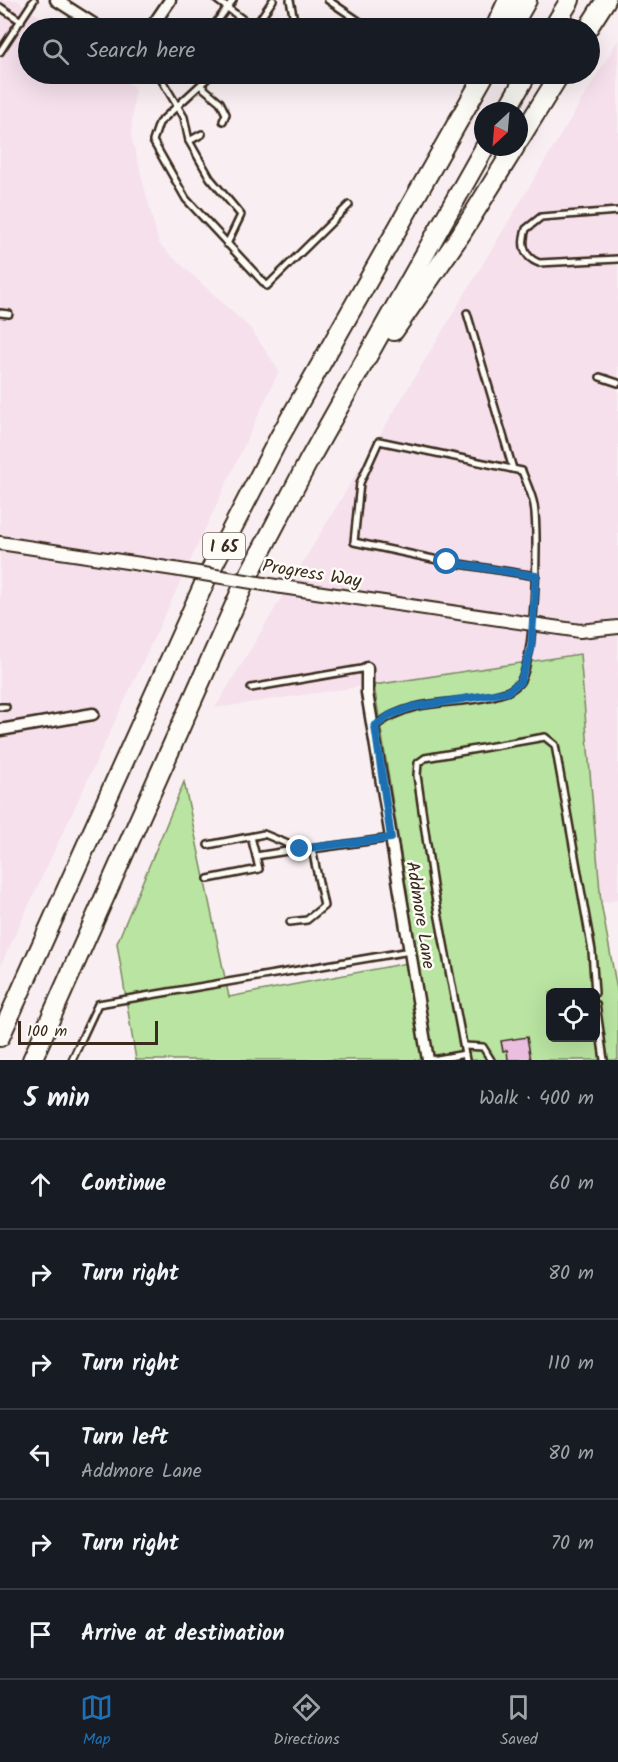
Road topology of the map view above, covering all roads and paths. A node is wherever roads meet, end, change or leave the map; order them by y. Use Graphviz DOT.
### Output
graph roads {
  1 [pos="34,0"];
  2 [pos="56,0"];
  3 [pos="170,0"];
  4 [pos="217,0"];
  5 [pos="233,0"];
  6 [pos="273,0"];
  7 [pos="290,0"];
  8 [pos="328,0"];
  9 [pos="508,0"];
  10 [pos="527,0"];
  11 [pos="570,0"];
  12 [pos="606,0"];
  13 [pos="0,7"];
  14 [pos="228,8"];
  15 [pos="23,18"];
  16 [pos="84,18"];
  17 [pos="158,18"];
  18 [pos="220,18"];
  19 [pos="241,18"];
  20 [pos="261,18"];
  21 [pos="294,18"];
  22 [pos="354,18"];
  23 [pos="500,18"];
  24 [pos="517,18"];
  25 [pos="559,18"];
  26 [pos="594,18"];
  27 [pos="18,19"];
  28 [pos="18,25"];
  29 [pos="0,51"];
  30 [pos="165,84"];
  31 [pos="468,84"];
  32 [pos="479,84"];
  33 [pos="521,84"];
  34 [pos="554,84"];
  35 [pos="201,86"];
  36 [pos="511,102"];
  37 [pos="178,108"];
  38 [pos="223,121"];
  39 [pos="528,126"];
  40 [pos="202,134"];
  41 [pos="189,141"];
  42 [pos="480,156"];
  43 [pos="509,156"];
  44 [pos="349,205"];
  45 [pos="618,211"];
  46 [pos="399,225"];
  47 [pos="227,244"];
  48 [pos="618,260"];
  49 [pos="0,313"];
  50 [pos="9,314"];
  51 [pos="467,314"];
  52 [pos="600,377"];
  53 [pos="618,383"];
  54 [pos="327,429"];
  55 [pos="513,469"];
  56 [pos="0,543"];
  57 [pos="536,576"];
  58 [pos="531,625"];
  59 [pos="617,630"];
  60 [pos="367,668"];
  61 [pos="252,688"];
  62 [pos="93,714"];
  63 [pos="375,726"];
  64 [pos="0,730"];
  65 [pos="251,837"];
  66 [pos="391,838"];
  67 [pos="208,845"];
  68 [pos="300,849"];
  69 [pos="312,849"];
  70 [pos="256,856"];
  71 [pos="208,879"];
  72 [pos="290,922"];
  73 [pos="410,951"];
  74 [pos="595,988"];
  75 [pos="600,1032"];
  76 [pos="0,1037"];
  77 [pos="464,1046"];
  78 [pos="465,1057"];
  79 [pos="32,1060"];
  80 [pos="72,1060"];
  81 [pos="430,1060"];
  82 [pos="491,1060"];
  83 [pos="604,1060"];
  1 -- 15 [label="lane"];
  2 -- 16 [label="street"];
  3 -- 17 [label="street"];
  4 -- 14 [label="lane"];
  5 -- 14 [label="lane"];
  6 -- 20 [label="lane"];
  7 -- 21 [label="lane"];
  8 -- 22 [label="lane"];
  9 -- 23 [label="highway"];
  10 -- 24 [label="highway"];
  11 -- 25 [label="highway"];
  12 -- 26 [label="highway"];
  13 -- 27 [label="lane"];
  14 -- 18 [label="lane"];
  14 -- 19 [label="lane"];
  28 -- 29 [label="lane"];
  30 -- 37 [label="lane"];
  31 -- 46 [label="highway"];
  32 -- 46 [label="highway, I 65"];
  33 -- 36 [label="highway"];
  34 -- 39 [label="highway"];
  35 -- 37 [label="lane"];
  35 -- 38 [label="lane"];
  37 -- 41 [label="lane"];
  37 -- 47 [label="lane"];
  40 -- 41 [label="lane"];
  41 -- 47 [label="lane"];
  42 -- 54 [label="highway, I 65"];
  43 -- 54 [label="highway"];
  44 -- 47 [label="lane"];
  45 -- 48 [label="lane"];
  46 -- 76 [label="highway, I 65"];
  49 -- 50 [label="lane"];
  51 -- 55 [label="lane"];
  52 -- 53 [label="lane"];
  54 -- 79 [label="highway, I 65"];
  55 -- 57 [label="lane"];
  55 -- 57 [label="lane"];
  56 -- 58 [label="street, Progress Way, bridge"];
  57 -- 58 [label="lane"];
  58 -- 59 [label="street, Progress Way"];
  58 -- 63 [label="lane"];
  60 -- 61 [label="lane"];
  60 -- 63 [label="street, Addmore Lane"];
  62 -- 64 [label="street"];
  63 -- 66 [label="street, Addmore Lane"];
  65 -- 67 [label="lane"];
  65 -- 68 [label="lane"];
  65 -- 70 [label="lane"];
  66 -- 69 [label="lane"];
  66 -- 73 [label="street, Addmore Lane"];
  68 -- 69 [label="lane"];
  68 -- 70 [label="lane"];
  69 -- 72 [label="lane"];
  70 -- 71 [label="lane"];
  73 -- 80 [label="lane"];
  73 -- 81 [label="street, Addmore Lane"];
  74 -- 77 [label="lane"];
  75 -- 83 [label="lane"];
  77 -- 78 [label="lane"];
  77 -- 82 [label="lane"];
  78 -- 81 [label="lane"];
}
